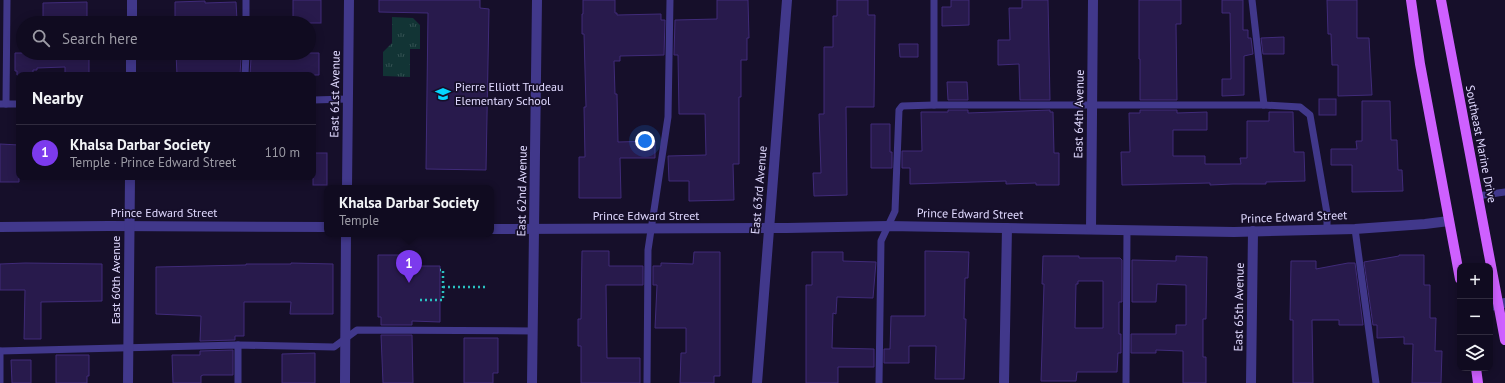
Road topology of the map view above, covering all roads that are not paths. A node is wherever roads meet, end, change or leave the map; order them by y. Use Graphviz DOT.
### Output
graph roads {
  1 [pos="7,0"];
  2 [pos="132,0"];
  3 [pos="246,0"];
  4 [pos="349,0"];
  5 [pos="537,0"];
  6 [pos="670,0"];
  7 [pos="787,0"];
  8 [pos="934,0"];
  9 [pos="1093,0"];
  10 [pos="1252,0"];
  11 [pos="1411,0"];
  12 [pos="1441,0"];
  13 [pos="132,16"];
  14 [pos="246,16"];
  15 [pos="131,60"];
  16 [pos="246,60"];
  17 [pos="131,72"];
  18 [pos="246,72"];
  19 [pos="348,99"];
  20 [pos="316,100"];
  21 [pos="3,104"];
  22 [pos="16,104"];
  23 [pos="934,105"];
  24 [pos="1092,105"];
  25 [pos="1264,105"];
  26 [pos="130,180"];
  27 [pos="347,185"];
  28 [pos="1505,192"];
  29 [pos="1477,196"];
  30 [pos="1449,221"];
  31 [pos="129,226"];
  32 [pos="888,226"];
  33 [pos="0,227"];
  34 [pos="324,227"];
  35 [pos="650,228"];
  36 [pos="769,228"];
  37 [pos="1007,228"];
  38 [pos="494,229"];
  39 [pos="535,229"];
  40 [pos="1091,229"];
  41 [pos="1355,229"];
  42 [pos="1128,230"];
  43 [pos="1327,230"];
  44 [pos="1253,231"];
  45 [pos="346,237"];
  46 [pos="1457,263"];
  47 [pos="1498,304"];
  48 [pos="533,331"];
  49 [pos="346,337"];
  50 [pos="1505,340"];
  51 [pos="238,345"];
  52 [pos="128,349"];
  53 [pos="0,351"];
  54 [pos="1476,371"];
  55 [pos="0,383"];
  56 [pos="128,383"];
  57 [pos="238,383"];
  58 [pos="345,383"];
  59 [pos="532,383"];
  60 [pos="647,383"];
  61 [pos="757,383"];
  62 [pos="879,383"];
  63 [pos="1004,383"];
  64 [pos="1126,383"];
  65 [pos="1251,383"];
  66 [pos="1376,383"];
  67 [pos="1478,383"];
  1 -- 21 [label="lane"];
  2 -- 13 [label="street"];
  3 -- 14 [label="lane"];
  4 -- 19 [label="street, East 61st Avenue"];
  5 -- 39 [label="street, East 62nd Avenue"];
  6 -- 35 [label="lane"];
  7 -- 36 [label="street, East 63rd Avenue"];
  8 -- 23 [label="lane"];
  9 -- 24 [label="street, East 64th Avenue"];
  10 -- 25 [label="lane"];
  11 -- 30 [label="main road"];
  12 -- 29 [label="main road, Southeast Marine Drive"];
  15 -- 17 [label="street"];
  16 -- 18 [label="lane"];
  19 -- 20 [label="lane"];
  19 -- 27 [label="street, East 61st Avenue"];
  21 -- 22 [label="lane"];
  23 -- 24 [label="lane"];
  23 -- 32 [label="lane"];
  24 -- 25 [label="lane"];
  24 -- 40 [label="street, East 64th Avenue"];
  25 -- 43 [label="lane"];
  26 -- 31 [label="street, East 60th Avenue"];
  28 -- 29 [label="lane"];
  29 -- 47 [label="main road, Southeast Marine Drive"];
  30 -- 41 [label="street, Prince Edward Street"];
  30 -- 46 [label="main road"];
  31 -- 33 [label="street, Prince Edward Street"];
  31 -- 34 [label="street, Prince Edward Street"];
  31 -- 52 [label="street, East 60th Avenue"];
  32 -- 36 [label="street, Prince Edward Street"];
  32 -- 37 [label="street, Prince Edward Street"];
  32 -- 62 [label="lane"];
  35 -- 36 [label="street, Prince Edward Street"];
  35 -- 39 [label="street, Prince Edward Street"];
  35 -- 60 [label="lane"];
  36 -- 61 [label="street, East 63rd Avenue"];
  37 -- 40 [label="street, Prince Edward Street"];
  37 -- 63 [label="street"];
  38 -- 39 [label="street, Prince Edward Street"];
  39 -- 48 [label="street, East 62nd Avenue"];
  40 -- 42 [label="street, Prince Edward Street"];
  41 -- 43 [label="street, Prince Edward Street"];
  41 -- 66 [label="lane"];
  42 -- 44 [label="street, Prince Edward Street"];
  42 -- 64 [label="lane"];
  43 -- 44 [label="street, Prince Edward Street"];
  44 -- 65 [label="street, East 65th Avenue"];
  45 -- 49 [label="street"];
  47 -- 50 [label="main road, Southeast Marine Drive"];
  48 -- 49 [label="lane"];
  48 -- 59 [label="street, East 62nd Avenue"];
  49 -- 51 [label="lane"];
  49 -- 58 [label="street"];
  51 -- 52 [label="lane"];
  51 -- 57 [label="lane"];
  52 -- 53 [label="lane"];
  52 -- 56 [label="street, East 60th Avenue"];
  53 -- 55 [label="lane"];
  54 -- 67 [label="main road"];
}
